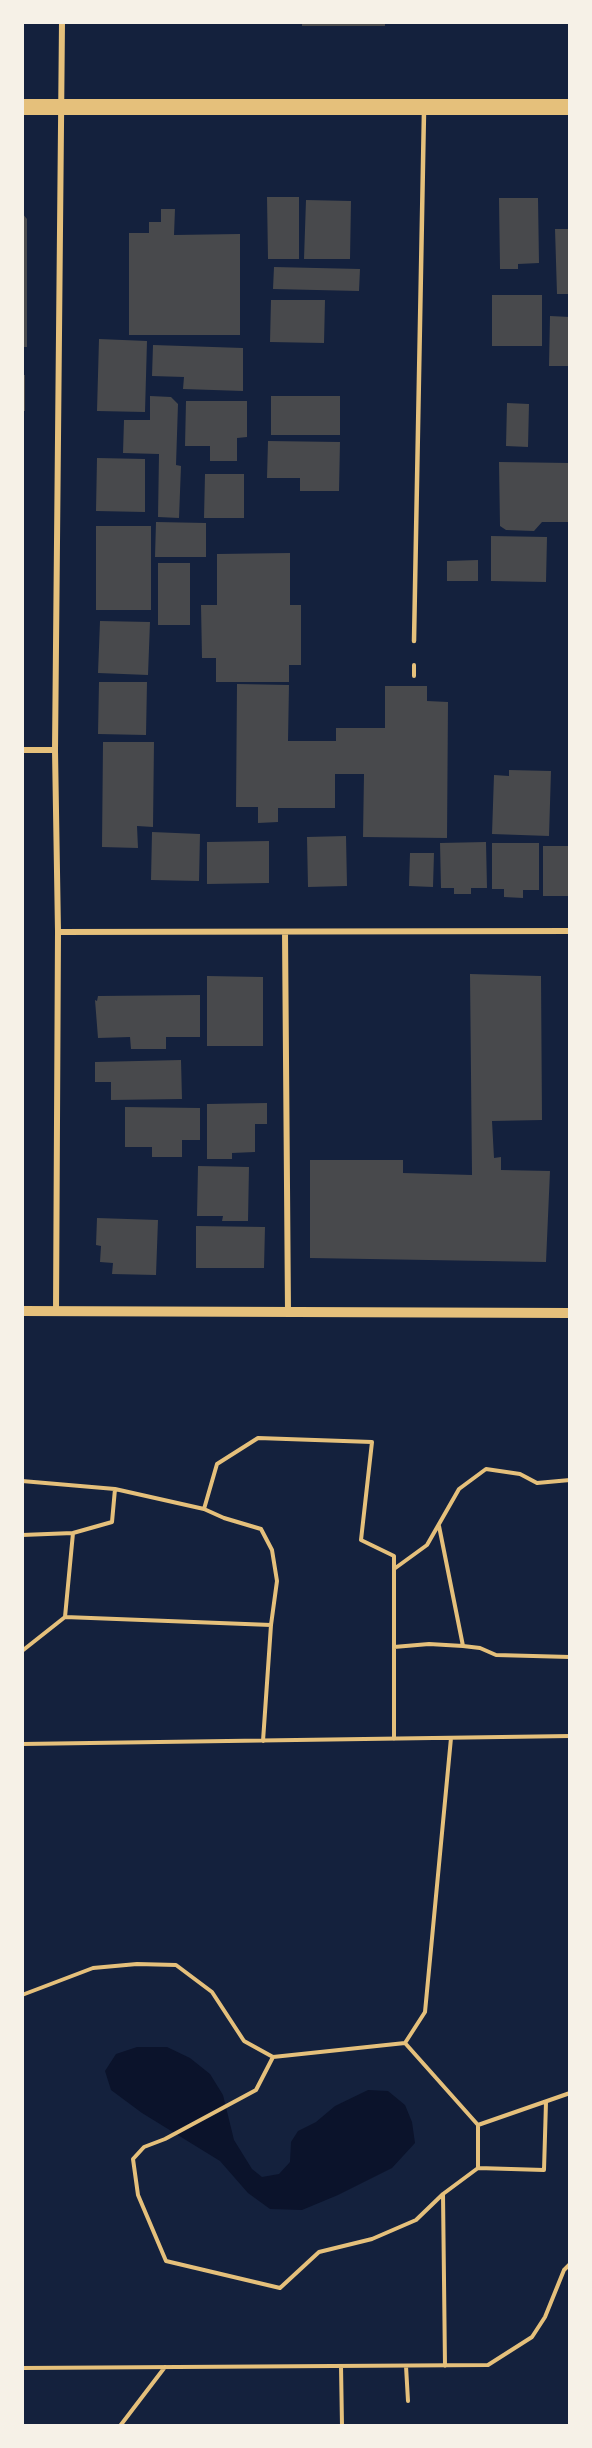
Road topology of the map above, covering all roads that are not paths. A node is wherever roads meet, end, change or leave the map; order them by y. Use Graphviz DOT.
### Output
graph roads {
  1 [pos="62,22"];
  2 [pos="22,107"];
  3 [pos="570,107"];
  4 [pos="62,108"];
  5 [pos="424,108"];
  6 [pos="414,641"];
  7 [pos="22,750"];
  8 [pos="55,750"];
  9 [pos="570,931"];
  10 [pos="58,932"];
  11 [pos="285,932"];
  12 [pos="22,1311"];
  13 [pos="56,1311"];
  14 [pos="288,1312"];
  15 [pos="570,1313"];
  1 -- 4 [label="street"];
  2 -- 4 [label="highway"];
  3 -- 5 [label="highway"];
  4 -- 5 [label="highway"];
  4 -- 8 [label="street"];
  5 -- 6 [label="lane"];
  7 -- 8 [label="street"];
  8 -- 10 [label="street"];
  9 -- 11 [label="street"];
  10 -- 11 [label="street"];
  10 -- 13 [label="street"];
  11 -- 14 [label="street"];
  12 -- 13 [label="street"];
  13 -- 14 [label="street"];
  14 -- 15 [label="street"];
}
